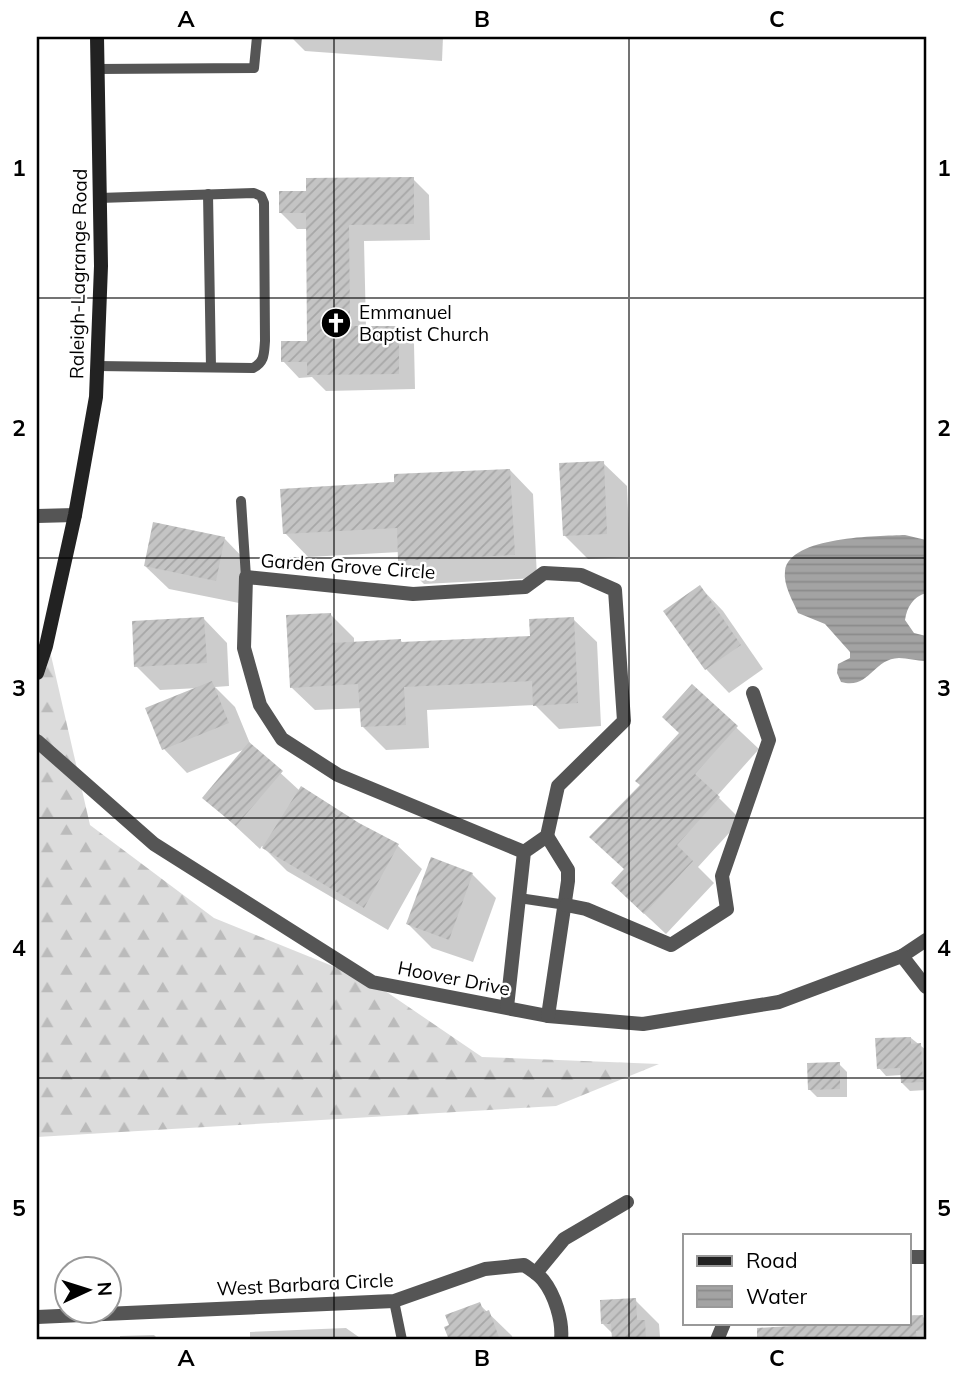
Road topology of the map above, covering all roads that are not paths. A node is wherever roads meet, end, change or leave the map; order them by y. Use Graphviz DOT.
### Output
graph roads {
  1 [pos="97,37"];
  2 [pos="257,37"];
  3 [pos="97,69"];
  4 [pos="208,194"];
  5 [pos="99,198"];
  6 [pos="97,366"];
  7 [pos="211,367"];
  8 [pos="241,501"];
  9 [pos="75,515"];
  10 [pos="37,516"];
  11 [pos="246,577"];
  12 [pos="37,673"];
  13 [pos="753,693"];
  14 [pos="37,741"];
  15 [pos="547,836"];
  16 [pos="524,852"];
  17 [pos="519,898"];
  18 [pos="566,905"];
  19 [pos="926,940"];
  20 [pos="902,956"];
  21 [pos="926,987"];
  22 [pos="507,1007"];
  23 [pos="548,1016"];
  24 [pos="627,1202"];
  25 [pos="536,1273"];
  26 [pos="394,1301"];
  27 [pos="37,1317"];
  28 [pos="402,1340"];
  29 [pos="561,1340"];
  1 -- 3 [label="main road, Raleigh-Lagrange Road"];
  2 -- 3 [label="lane"];
  3 -- 5 [label="main road, Raleigh-Lagrange Road"];
  4 -- 5 [label="lane"];
  4 -- 7 [label="lane"];
  4 -- 7 [label="lane"];
  5 -- 6 [label="main road, Raleigh-Lagrange Road"];
  6 -- 7 [label="lane"];
  6 -- 9 [label="main road, Raleigh-Lagrange Road"];
  8 -- 11 [label="lane"];
  9 -- 10 [label="street"];
  9 -- 12 [label="main road, Raleigh-Lagrange Road"];
  11 -- 15 [label="street, Garden Grove Circle"];
  11 -- 16 [label="street, Garden Grove Circle"];
  13 -- 18 [label="street"];
  14 -- 22 [label="street, Hoover Drive"];
  15 -- 16 [label="street"];
  15 -- 18 [label="street"];
  16 -- 17 [label="street"];
  17 -- 18 [label="lane"];
  17 -- 22 [label="street"];
  18 -- 23 [label="street"];
  19 -- 20 [label="street, Hoover Drive"];
  20 -- 21 [label="street"];
  20 -- 23 [label="street, Hoover Drive"];
  22 -- 23 [label="street, Hoover Drive"];
  24 -- 25 [label="street"];
  25 -- 26 [label="street, West Barbara Circle"];
  25 -- 29 [label="street"];
  26 -- 27 [label="street, West Barbara Circle"];
  26 -- 28 [label="lane"];
}
